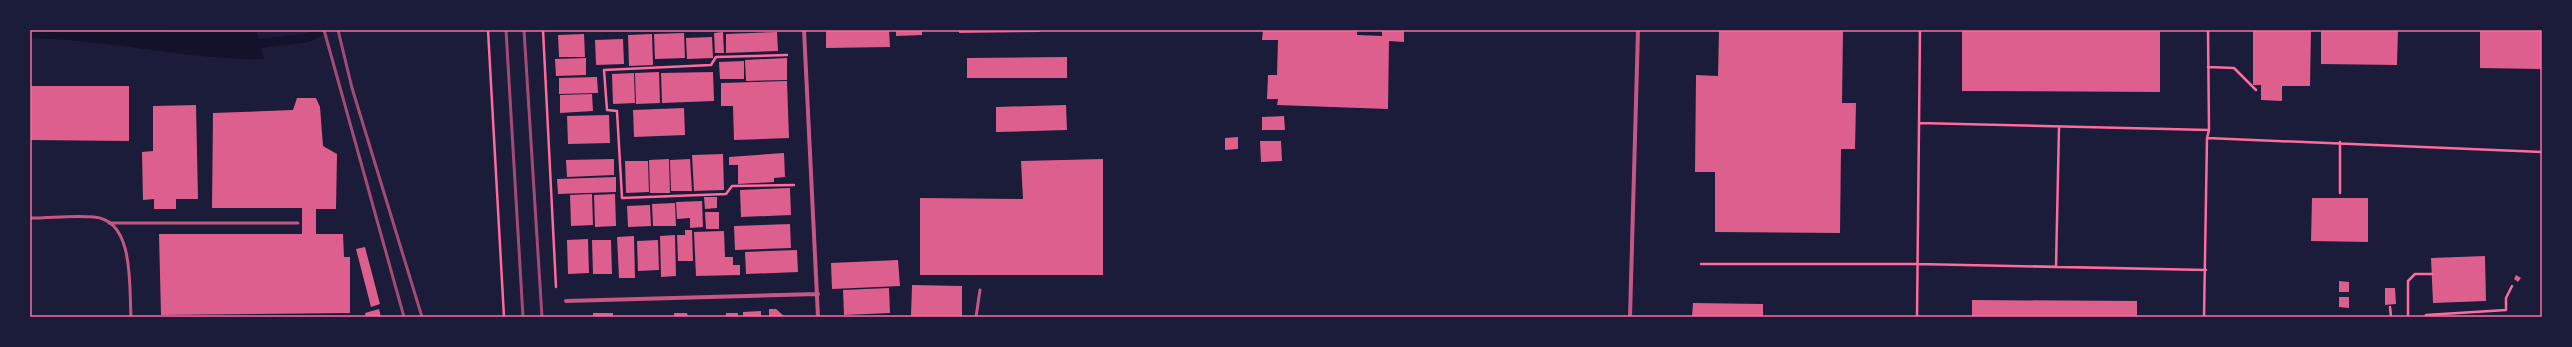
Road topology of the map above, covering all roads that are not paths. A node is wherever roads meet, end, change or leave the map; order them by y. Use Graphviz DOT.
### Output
graph roads {
  1 [pos="804,30"];
  2 [pos="1638,30"];
  3 [pos="30,218"];
  4 [pos="110,223"];
  5 [pos="298,223"];
  6 [pos="980,290"];
  7 [pos="818,294"];
  8 [pos="566,301"];
  9 [pos="132,317"];
  10 [pos="818,317"];
  11 [pos="976,317"];
  12 [pos="1630,317"];
  1 -- 7 [label="street"];
  2 -- 12 [label="street"];
  3 -- 4 [label="lane"];
  4 -- 5 [label="lane"];
  4 -- 9 [label="lane"];
  6 -- 11 [label="lane"];
  7 -- 8 [label="street"];
  7 -- 10 [label="street"];
}
